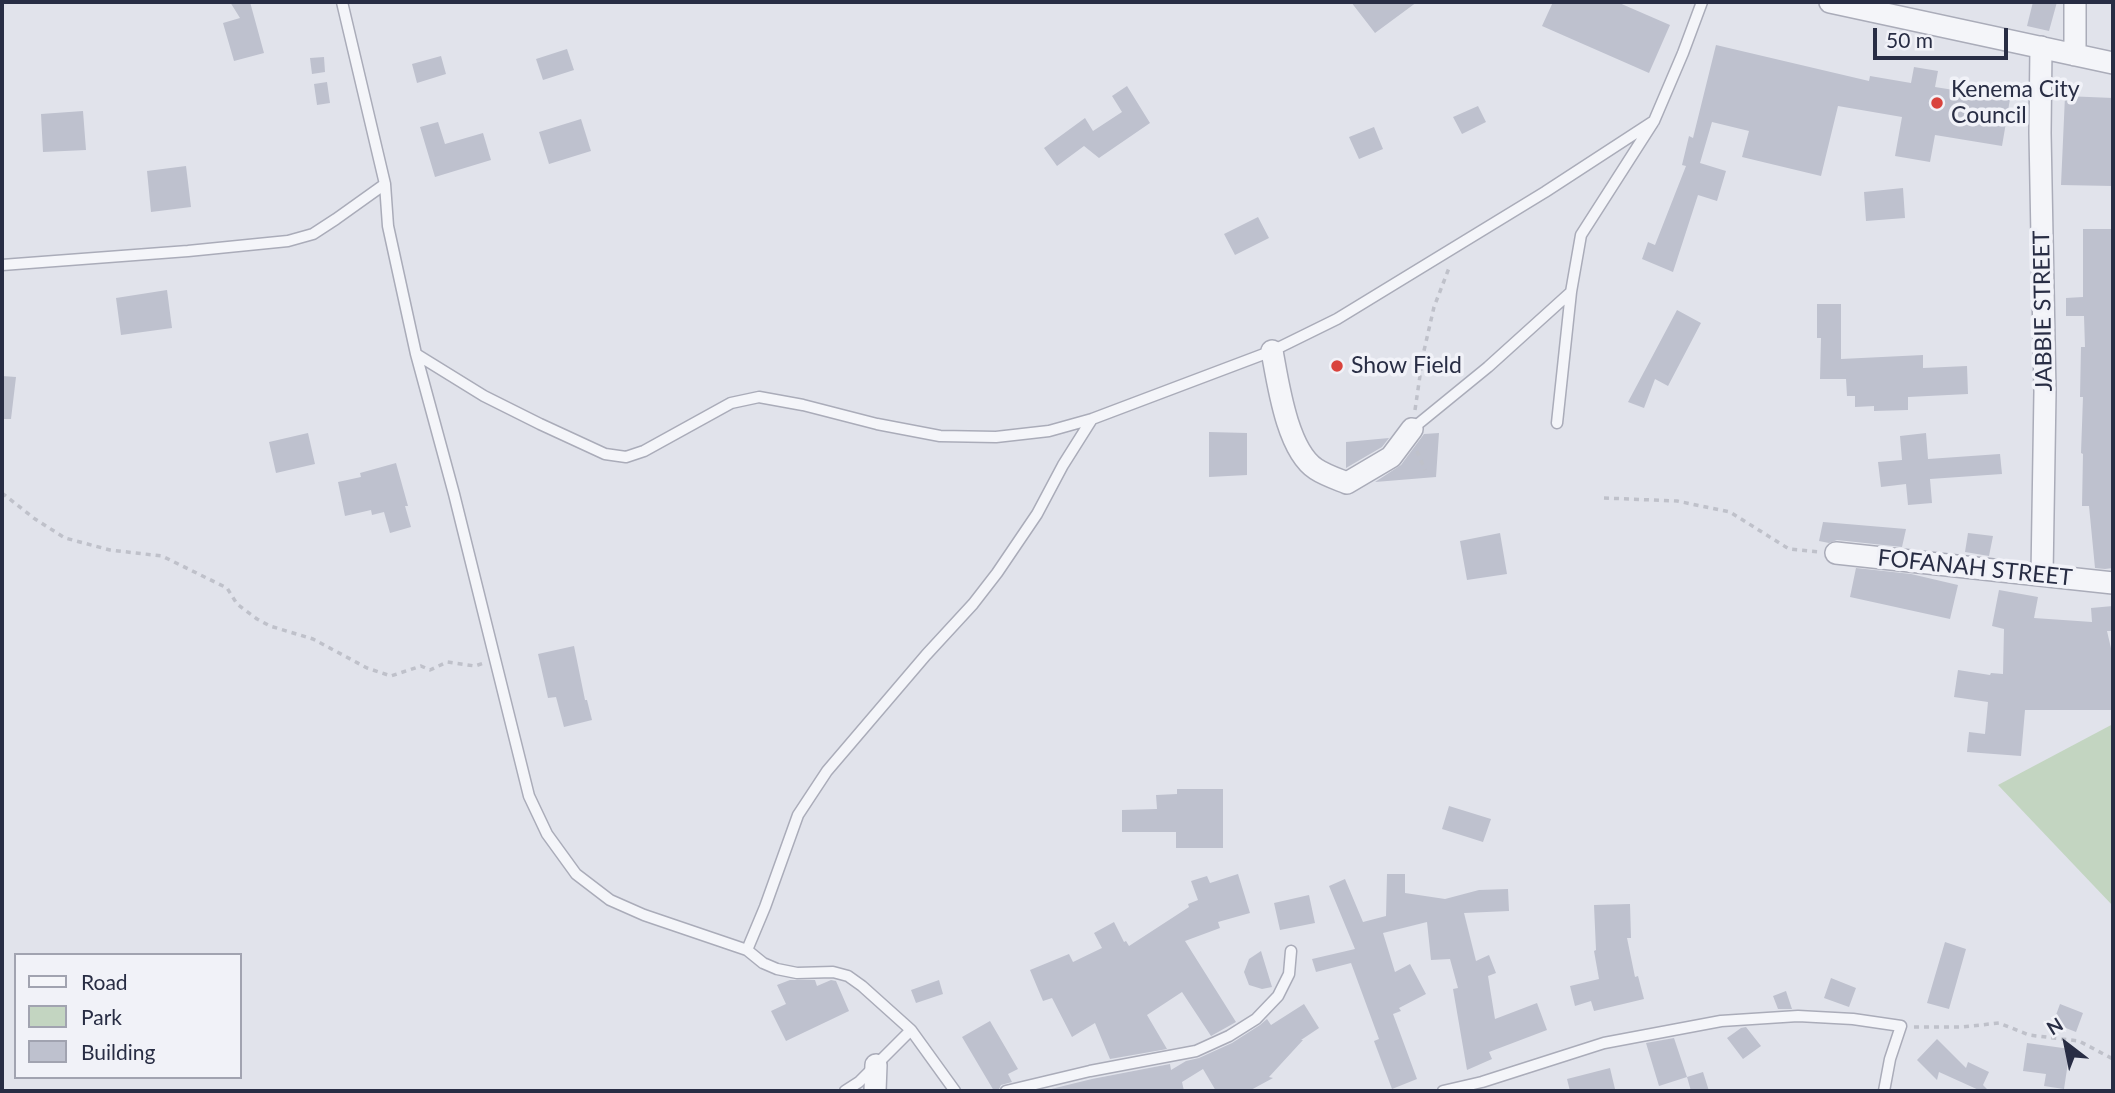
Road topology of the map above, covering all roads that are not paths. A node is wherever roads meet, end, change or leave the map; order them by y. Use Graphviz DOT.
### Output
graph roads {
  1 [pos="342,2"];
  2 [pos="1702,2"];
  3 [pos="1830,2"];
  4 [pos="2075,2"];
  5 [pos="2041,47"];
  6 [pos="2075,55"];
  7 [pos="2113,63"];
  8 [pos="1654,121"];
  9 [pos="385,184"];
  10 [pos="2,265"];
  11 [pos="1571,292"];
  12 [pos="1272,351"];
  13 [pos="416,354"];
  14 [pos="1092,419"];
  15 [pos="1557,423"];
  16 [pos="1412,429"];
  17 [pos="1836,553"];
  18 [pos="2042,575"];
  19 [pos="2113,583"];
  20 [pos="747,950"];
  21 [pos="1291,951"];
  22 [pos="911,1030"];
  23 [pos="876,1065"];
  24 [pos="845,1091"];
  25 [pos="875,1091"];
  26 [pos="955,1091"];
  27 [pos="1006,1091"];
  28 [pos="1443,1091"];
  29 [pos="1884,1091"];
  1 -- 9 [label="lane"];
  2 -- 8 [label="lane"];
  3 -- 5 [label="street"];
  4 -- 6 [label="street"];
  5 -- 6 [label="street"];
  5 -- 18 [label="street, JABBIE STREET"];
  6 -- 7 [label="street"];
  8 -- 11 [label="lane"];
  8 -- 12 [label="lane"];
  9 -- 10 [label="lane"];
  9 -- 13 [label="lane"];
  11 -- 15 [label="lane"];
  11 -- 16 [label="lane"];
  12 -- 14 [label="lane"];
  12 -- 16 [label="street"];
  13 -- 14 [label="lane"];
  13 -- 20 [label="lane"];
  14 -- 20 [label="lane"];
  17 -- 18 [label="street, FOFANAH STREET"];
  18 -- 19 [label="street, FOFANAH STREET"];
  20 -- 22 [label="lane"];
  21 -- 27 [label="lane"];
  22 -- 23 [label="lane"];
  22 -- 26 [label="lane"];
  23 -- 24 [label="lane"];
  23 -- 25 [label="street"];
  28 -- 29 [label="lane"];
}
